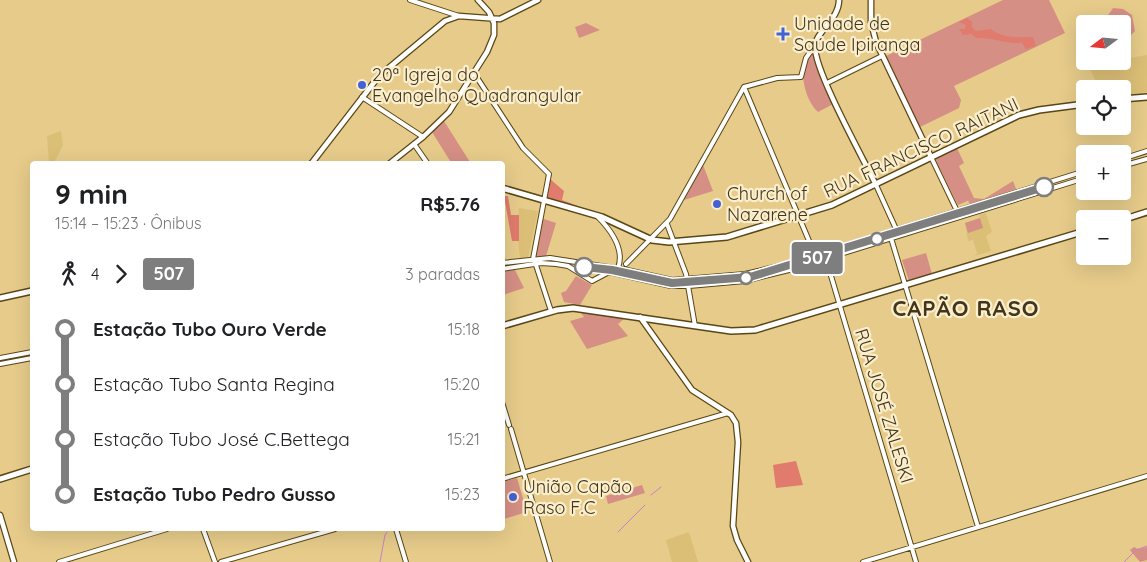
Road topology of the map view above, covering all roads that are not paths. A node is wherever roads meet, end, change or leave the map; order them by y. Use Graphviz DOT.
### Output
graph roads {
  1 [pos="410,0"];
  2 [pos="478,0"];
  3 [pos="538,0"];
  4 [pos="839,0"];
  5 [pos="871,0"];
  6 [pos="459,16"];
  7 [pos="493,20"];
  8 [pos="816,43"];
  9 [pos="810,52"];
  10 [pos="816,52"];
  11 [pos="882,56"];
  12 [pos="474,74"];
  13 [pos="827,83"];
  14 [pos="744,87"];
  15 [pos="1147,97"];
  16 [pos="362,98"];
  17 [pos="1131,98"];
  18 [pos="1076,105"];
  19 [pos="423,138"];
  20 [pos="414,144"];
  21 [pos="1147,151"];
  22 [pos="1131,156"];
  23 [pos="931,157"];
  24 [pos="1147,159"];
  25 [pos="313,161"];
  26 [pos="393,161"];
  27 [pos="426,161"];
  28 [pos="1131,163"];
  29 [pos="1076,174"];
  30 [pos="1076,181"];
  31 [pos="876,185"];
  32 [pos="505,189"];
  33 [pos="543,200"];
  34 [pos="580,203"];
  35 [pos="968,207"];
  36 [pos="579,210"];
  37 [pos="957,211"];
  38 [pos="1147,212"];
  39 [pos="971,214"];
  40 [pos="597,216"];
  41 [pos="799,216"];
  42 [pos="1131,217"];
  43 [pos="667,224"];
  44 [pos="896,229"];
  45 [pos="1076,234"];
  46 [pos="891,238"];
  47 [pos="652,240"];
  48 [pos="674,241"];
  49 [pos="815,255"];
  50 [pos="532,259"];
  51 [pos="826,259"];
  52 [pos="621,261"];
  53 [pos="505,263"];
  54 [pos="536,264"];
  55 [pos="626,264"];
  56 [pos="618,268"];
  57 [pos="505,269"];
  58 [pos="628,270"];
  59 [pos="688,280"];
  60 [pos="906,285"];
  61 [pos="689,286"];
  62 [pos="30,290"];
  63 [pos="0,298"];
  64 [pos="840,305"];
  65 [pos="551,311"];
  66 [pos="639,316"];
  67 [pos="505,325"];
  68 [pos="695,326"];
  69 [pos="30,352"];
  70 [pos="0,358"];
  71 [pos="30,358"];
  72 [pos="0,364"];
  73 [pos="505,411"];
  74 [pos="728,413"];
  75 [pos="30,470"];
  76 [pos="524,473"];
  77 [pos="1147,476"];
  78 [pos="505,478"];
  79 [pos="0,479"];
  80 [pos="0,515"];
  81 [pos="978,527"];
  82 [pos="160,531"];
  83 [pos="204,531"];
  84 [pos="328,531"];
  85 [pos="397,531"];
  86 [pos="912,547"];
  87 [pos="14,562"];
  88 [pos="59,562"];
  89 [pos="215,562"];
  90 [pos="222,562"];
  91 [pos="406,562"];
  92 [pos="550,562"];
  93 [pos="748,562"];
  94 [pos="863,562"];
  95 [pos="916,562"];
  1 -- 6 [label="street"];
  2 -- 7 [label="main road"];
  3 -- 7 [label="main road"];
  4 -- 8 [label="main road"];
  5 -- 11 [label="main road"];
  6 -- 7 [label="main road"];
  6 -- 16 [label="main road"];
  7 -- 12 [label="main road"];
  8 -- 9 [label="street"];
  8 -- 10 [label="main road"];
  9 -- 10 [label="main road"];
  9 -- 14 [label="street"];
  10 -- 13 [label="main road"];
  11 -- 13 [label="street"];
  11 -- 23 [label="main road"];
  12 -- 19 [label="main road"];
  12 -- 33 [label="street"];
  13 -- 31 [label="main road"];
  14 -- 41 [label="street"];
  14 -- 43 [label="street"];
  15 -- 17 [label="main road"];
  16 -- 19 [label="street"];
  16 -- 25 [label="main road"];
  18 -- 23 [label="main road, RUA FRANCISCO RAITANI"];
  19 -- 20 [label="main road"];
  20 -- 26 [label="main road"];
  20 -- 27 [label="street"];
  21 -- 22 [label="street"];
  23 -- 31 [label="main road, RUA FRANCISCO RAITANI"];
  23 -- 37 [label="street"];
  24 -- 28 [label="street"];
  29 -- 35 [label="street"];
  30 -- 39 [label="street"];
  31 -- 41 [label="main road, RUA FRANCISCO RAITANI"];
  31 -- 44 [label="street"];
  32 -- 33 [label="main road, RUA FRANCISCO RAITANI"];
  33 -- 36 [label="main road, RUA FRANCISCO RAITANI"];
  33 -- 50 [label="street"];
  34 -- 36 [label="main road"];
  35 -- 37 [label="street"];
  35 -- 39 [label="street"];
  36 -- 40 [label="main road, RUA FRANCISCO RAITANI"];
  37 -- 44 [label="street"];
  38 -- 42 [label="main road"];
  39 -- 46 [label="street"];
  40 -- 47 [label="main road, RUA FRANCISCO RAITANI"];
  40 -- 52 [label="street"];
  41 -- 48 [label="main road, RUA FRANCISCO RAITANI"];
  41 -- 49 [label="street"];
  43 -- 47 [label="street"];
  43 -- 48 [label="street"];
  44 -- 46 [label="street"];
  44 -- 49 [label="street"];
  45 -- 60 [label="main road"];
  46 -- 51 [label="street"];
  46 -- 60 [label="street"];
  47 -- 48 [label="main road, RUA FRANCISCO RAITANI"];
  47 -- 55 [label="street"];
  48 -- 59 [label="street"];
  49 -- 51 [label="street"];
  49 -- 59 [label="street"];
  50 -- 53 [label="street"];
  50 -- 54 [label="street"];
  50 -- 56 [label="street"];
  51 -- 61 [label="street"];
  51 -- 64 [label="street, RUA JOSÉ ZALESKI"];
  52 -- 55 [label="street"];
  52 -- 56 [label="street"];
  54 -- 57 [label="street"];
  54 -- 61 [label="street"];
  54 -- 65 [label="street"];
  55 -- 58 [label="street"];
  56 -- 58 [label="street"];
  58 -- 59 [label="street"];
  59 -- 61 [label="street"];
  60 -- 64 [label="main road"];
  60 -- 81 [label="street"];
  61 -- 68 [label="street"];
  62 -- 63 [label="main road"];
  64 -- 68 [label="main road"];
  64 -- 86 [label="street, RUA JOSÉ ZALESKI"];
  65 -- 66 [label="main road"];
  65 -- 67 [label="main road"];
  66 -- 68 [label="main road"];
  66 -- 74 [label="main road"];
  69 -- 70 [label="street"];
  71 -- 72 [label="street"];
  73 -- 76 [label="street"];
  74 -- 76 [label="street"];
  74 -- 93 [label="main road"];
  75 -- 79 [label="main road"];
  76 -- 78 [label="street"];
  76 -- 92 [label="street"];
  77 -- 81 [label="street"];
  80 -- 87 [label="main road"];
  81 -- 86 [label="street"];
  82 -- 88 [label="street"];
  83 -- 89 [label="street"];
  84 -- 90 [label="street"];
  85 -- 91 [label="street"];
  86 -- 94 [label="street"];
  86 -- 95 [label="street, RUA JOSÉ ZALESKI"];
}
